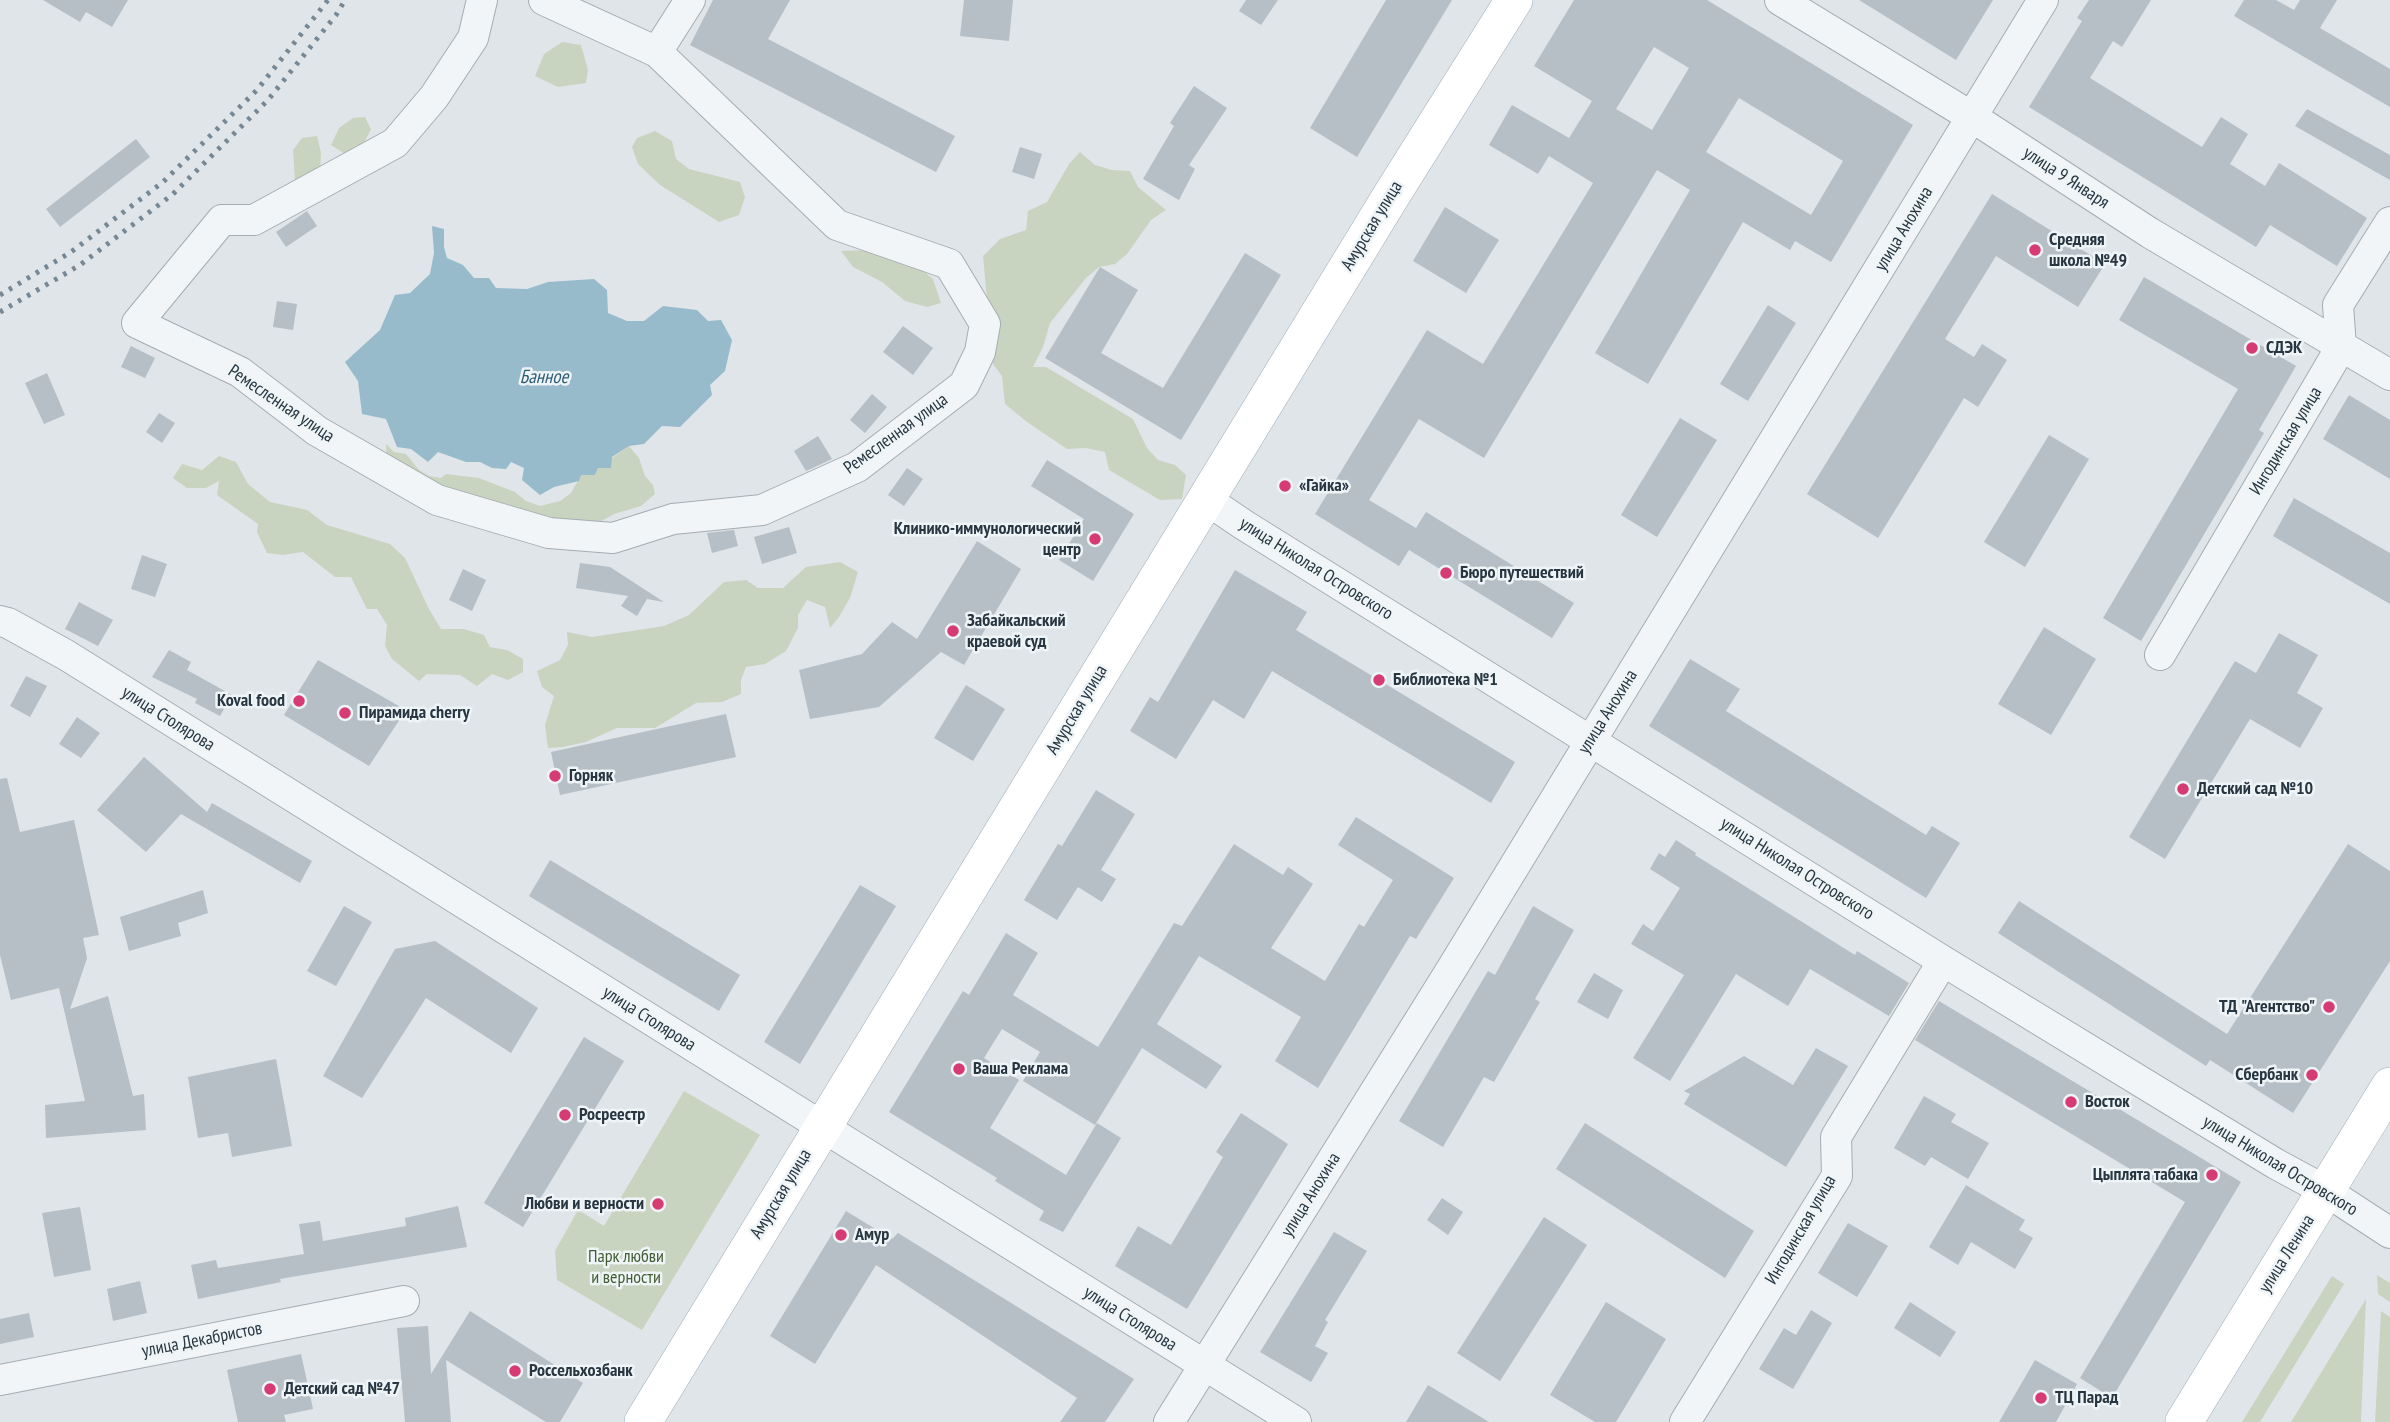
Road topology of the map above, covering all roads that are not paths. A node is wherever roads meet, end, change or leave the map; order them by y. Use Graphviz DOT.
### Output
graph roads {
  1 [pos="482,0"];
  2 [pos="544,0"];
  3 [pos="690,0"];
  4 [pos="1514,0"];
  5 [pos="1780,0"];
  6 [pos="2043,0"];
  7 [pos="656,52"];
  8 [pos="1972,117"];
  9 [pos="2390,222"];
  10 [pos="2341,347"];
  11 [pos="2390,376"];
  12 [pos="1207,500"];
  13 [pos="0,621"];
  14 [pos="2160,655"];
  15 [pos="1591,740"];
  16 [pos="1943,961"];
  17 [pos="2390,1086"];
  18 [pos="823,1126"];
  19 [pos="2326,1191"];
  20 [pos="2390,1233"];
  21 [pos="404,1301"];
  22 [pos="1205,1366"];
  23 [pos="0,1380"];
  24 [pos="643,1422"];
  25 [pos="1169,1422"];
  26 [pos="1296,1422"];
  27 [pos="1685,1422"];
  28 [pos="2184,1422"];
  1 -- 7 [label="street, Ремесленная улица"];
  2 -- 7 [label="street, Ремесленная улица"];
  3 -- 7 [label="street"];
  4 -- 12 [label="main road, Амурская улица"];
  5 -- 8 [label="street, улица 9 Января"];
  6 -- 8 [label="street, улица Анохина"];
  8 -- 10 [label="street, улица 9 Января"];
  8 -- 15 [label="street, улица Анохина"];
  9 -- 10 [label="street"];
  10 -- 11 [label="street, улица 9 Января"];
  10 -- 14 [label="street, Ингодинская улица"];
  12 -- 15 [label="street, улица Николая Островского"];
  12 -- 18 [label="main road, Амурская улица"];
  13 -- 18 [label="street, улица Столярова"];
  15 -- 16 [label="street, улица Николая Островского"];
  15 -- 22 [label="street, улица Анохина"];
  16 -- 19 [label="street, улица Николая Островского"];
  16 -- 27 [label="street, Ингодинская улица"];
  17 -- 19 [label="main road, улица Ленина"];
  18 -- 22 [label="street, улица Столярова"];
  18 -- 24 [label="main road, Амурская улица"];
  19 -- 20 [label="street, улица Николая Островского"];
  19 -- 28 [label="main road, улица Ленина"];
  21 -- 23 [label="street, улица Декабристов"];
  22 -- 25 [label="street, улица Анохина"];
  22 -- 26 [label="street, улица Столярова"];
}
